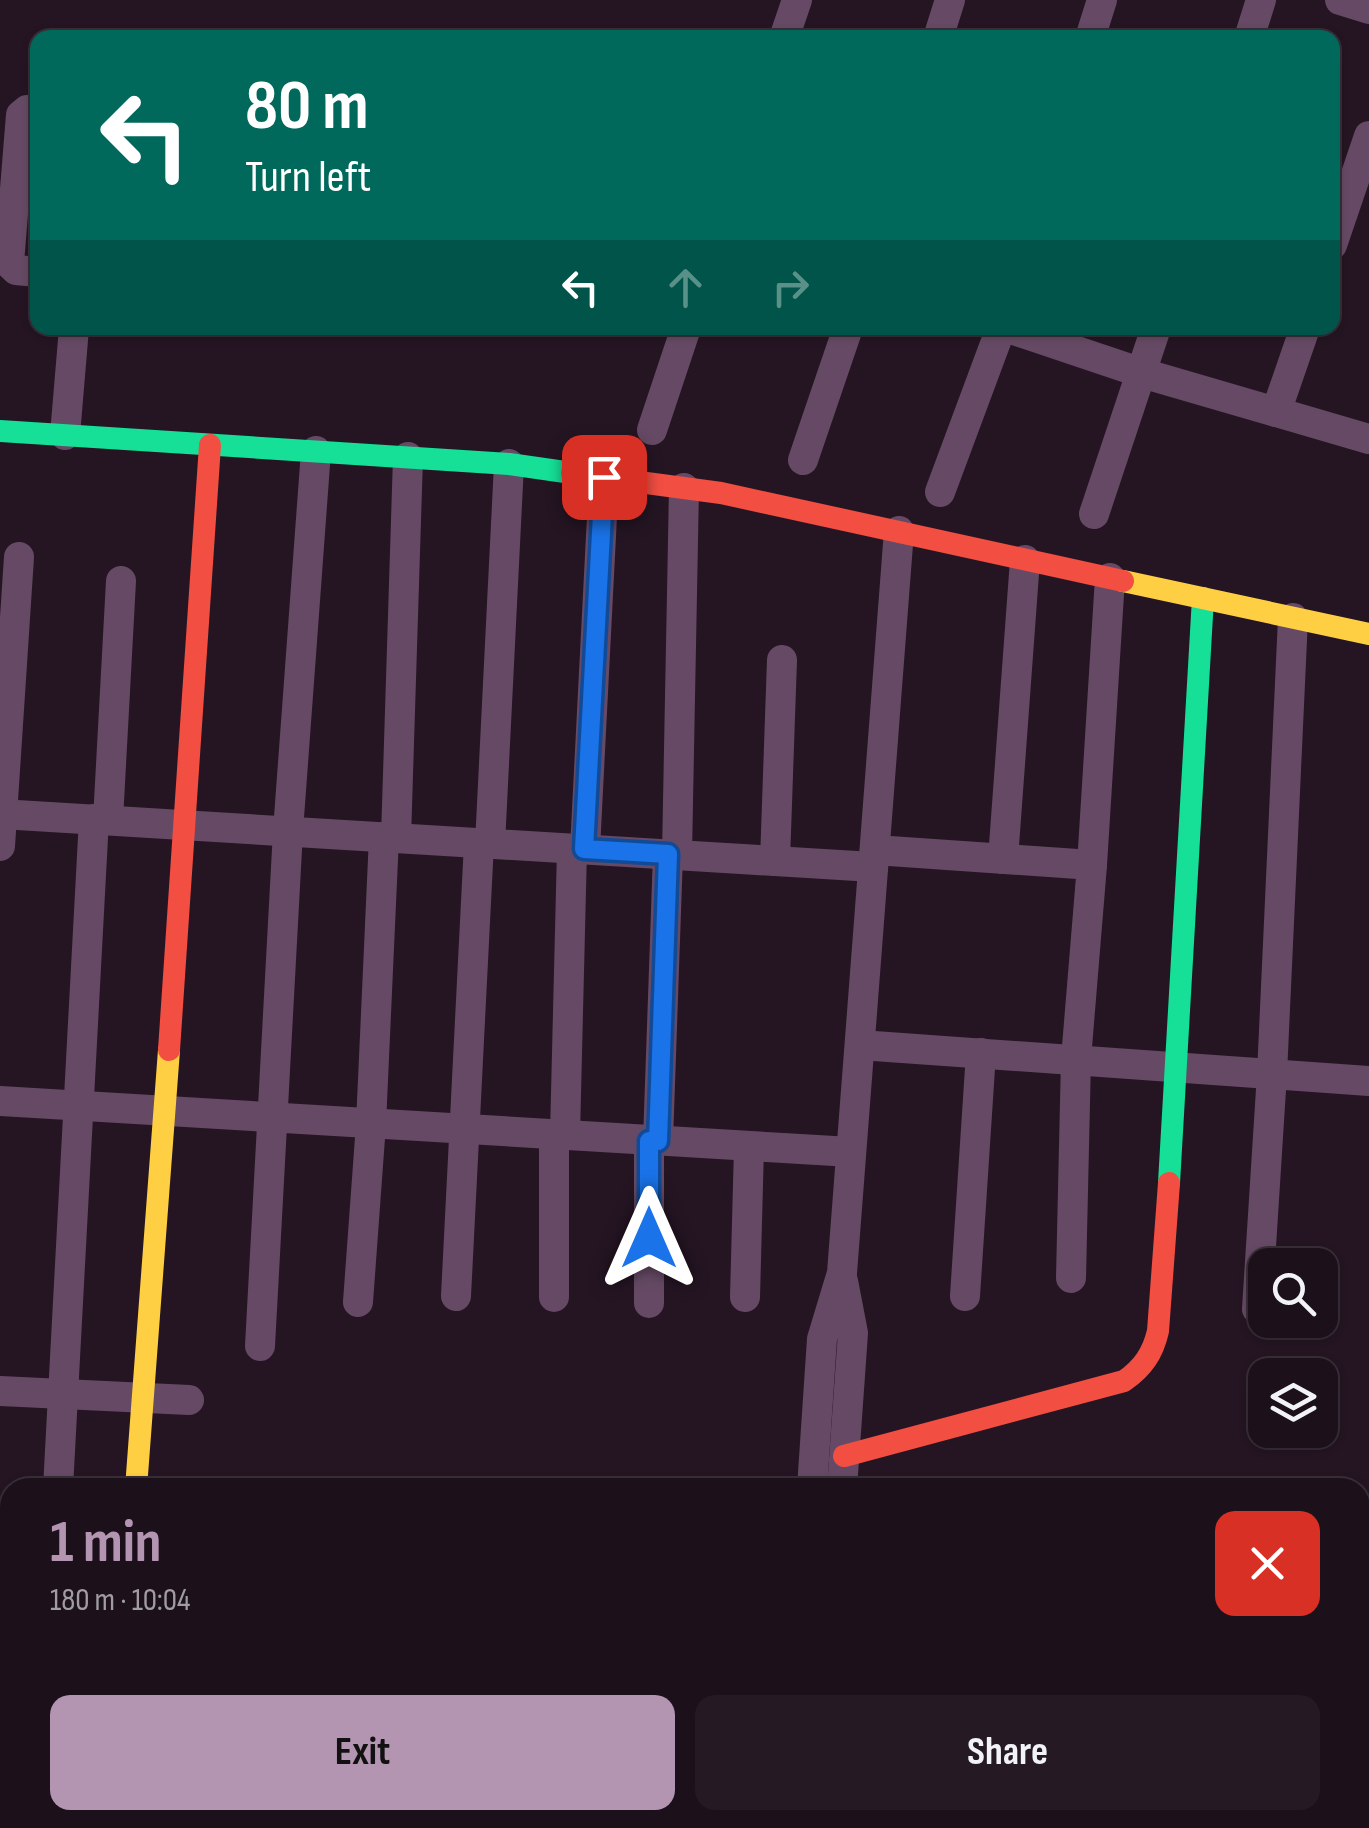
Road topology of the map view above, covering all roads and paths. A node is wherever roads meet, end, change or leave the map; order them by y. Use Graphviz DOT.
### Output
graph roads {
  1 [pos="798,0"];
  2 [pos="950,0"];
  3 [pos="1102,0"];
  4 [pos="1261,0"];
  5 [pos="1340,0"];
  6 [pos="1369,10"];
  7 [pos="787,30"];
  8 [pos="941,30"];
  9 [pos="1093,30"];
  10 [pos="1252,30"];
  11 [pos="30,110"];
  12 [pos="1369,136"];
  13 [pos="1340,221"];
  14 [pos="30,271"];
  15 [pos="73,335"];
  16 [pos="684,335"];
  17 [pos="846,335"];
  18 [pos="1001,335"];
  19 [pos="1025,335"];
  20 [pos="1154,335"];
  21 [pos="1303,335"];
  22 [pos="1142,373"];
  23 [pos="1276,412"];
  24 [pos="652,430"];
  25 [pos="0,431"];
  26 [pos="65,435"];
  27 [pos="1369,439"];
  28 [pos="210,445"];
  29 [pos="316,451"];
  30 [pos="408,457"];
  31 [pos="802,460"];
  32 [pos="509,464"];
  33 [pos="604,477"];
  34 [pos="684,488"];
  35 [pos="940,492"];
  36 [pos="1094,514"];
  37 [pos="899,532"];
  38 [pos="19,557"];
  39 [pos="1025,560"];
  40 [pos="1110,578"];
  41 [pos="121,581"];
  42 [pos="1203,598"];
  43 [pos="1293,618"];
  44 [pos="1369,634"];
  45 [pos="782,660"];
  46 [pos="1,814"];
  47 [pos="100,820"];
  48 [pos="186,825"];
  49 [pos="288,831"];
  50 [pos="390,838"];
  51 [pos="485,843"];
  52 [pos="0,846"];
  53 [pos="578,849"];
  54 [pos="672,854"];
  55 [pos="874,858"];
  56 [pos="1003,859"];
  57 [pos="775,861"];
  58 [pos="1092,865"];
  59 [pos="860,1044"];
  60 [pos="980,1053"];
  61 [pos="1076,1059"];
  62 [pos="1177,1067"];
  63 [pos="1272,1074"];
  64 [pos="1369,1081"];
  65 [pos="0,1102"];
  66 [pos="77,1106"];
  67 [pos="162,1111"];
  68 [pos="273,1118"];
  69 [pos="371,1124"];
  70 [pos="467,1129"];
  71 [pos="560,1135"];
  72 [pos="654,1141"];
  73 [pos="749,1146"];
  74 [pos="851,1152"];
  75 [pos="1261,1248"];
  76 [pos="842,1273"];
  77 [pos="1071,1278"];
  78 [pos="456,1296"];
  79 [pos="965,1296"];
  80 [pos="554,1297"];
  81 [pos="745,1297"];
  82 [pos="358,1302"];
  83 [pos="650,1304"];
  84 [pos="260,1346"];
  85 [pos="0,1392"];
  86 [pos="62,1394"];
  87 [pos="142,1399"];
  88 [pos="190,1400"];
  89 [pos="844,1456"];
  90 [pos="58,1478"];
  91 [pos="137,1478"];
  92 [pos="813,1478"];
  93 [pos="843,1478"];
  1 -- 7 [label="street"];
  2 -- 8 [label="street"];
  3 -- 9 [label="street"];
  4 -- 10 [label="street"];
  5 -- 6 [label="street"];
  11 -- 14 [label="street"];
  12 -- 13 [label="street"];
  15 -- 26 [label="street"];
  16 -- 24 [label="street"];
  17 -- 31 [label="street"];
  18 -- 35 [label="street"];
  19 -- 22 [label="street"];
  20 -- 22 [label="street"];
  21 -- 23 [label="street"];
  22 -- 23 [label="street"];
  22 -- 36 [label="street"];
  23 -- 27 [label="street"];
  25 -- 26 [label="street"];
  26 -- 28 [label="street"];
  28 -- 29 [label="street"];
  28 -- 48 [label="street"];
  29 -- 30 [label="street"];
  29 -- 49 [label="street"];
  30 -- 32 [label="street"];
  30 -- 50 [label="street"];
  32 -- 33 [label="street"];
  32 -- 51 [label="street"];
  33 -- 34 [label="street"];
  33 -- 53 [label="street"];
  34 -- 37 [label="street"];
  34 -- 54 [label="street"];
  37 -- 39 [label="street"];
  37 -- 55 [label="street"];
  38 -- 46 [label="street"];
  39 -- 40 [label="street"];
  39 -- 56 [label="street"];
  40 -- 42 [label="street"];
  40 -- 58 [label="street"];
  41 -- 47 [label="street"];
  42 -- 43 [label="street"];
  42 -- 62 [label="street"];
  43 -- 44 [label="street"];
  43 -- 63 [label="street"];
  45 -- 57 [label="street"];
  46 -- 47 [label="street"];
  46 -- 52 [label="street"];
  47 -- 48 [label="street"];
  47 -- 66 [label="street"];
  48 -- 49 [label="street"];
  48 -- 67 [label="street"];
  49 -- 50 [label="street"];
  49 -- 68 [label="street"];
  50 -- 51 [label="street"];
  50 -- 69 [label="street"];
  51 -- 53 [label="street"];
  51 -- 70 [label="street"];
  53 -- 54 [label="street"];
  53 -- 71 [label="street"];
  54 -- 57 [label="street"];
  54 -- 72 [label="street"];
  55 -- 56 [label="street"];
  55 -- 57 [label="street"];
  55 -- 59 [label="street"];
  56 -- 58 [label="street"];
  58 -- 61 [label="street"];
  59 -- 60 [label="street"];
  59 -- 74 [label="street"];
  60 -- 61 [label="street"];
  60 -- 79 [label="street"];
  61 -- 62 [label="street"];
  61 -- 77 [label="street"];
  62 -- 63 [label="street"];
  62 -- 89 [label="street"];
  63 -- 64 [label="street"];
  63 -- 75 [label="street"];
  65 -- 66 [label="street"];
  66 -- 67 [label="street"];
  66 -- 86 [label="street"];
  67 -- 68 [label="street"];
  67 -- 87 [label="street"];
  68 -- 69 [label="street"];
  68 -- 84 [label="street"];
  69 -- 70 [label="street"];
  69 -- 82 [label="street"];
  70 -- 71 [label="street"];
  70 -- 78 [label="street"];
  71 -- 72 [label="street"];
  71 -- 80 [label="street"];
  72 -- 73 [label="street"];
  72 -- 83 [label="street"];
  73 -- 74 [label="street"];
  73 -- 81 [label="street"];
  74 -- 76 [label="street"];
  76 -- 89 [label="street"];
  76 -- 92 [label="street"];
  85 -- 86 [label="street"];
  86 -- 87 [label="street"];
  86 -- 90 [label="street"];
  87 -- 88 [label="street"];
  87 -- 91 [label="street"];
  89 -- 93 [label="street"];
}
